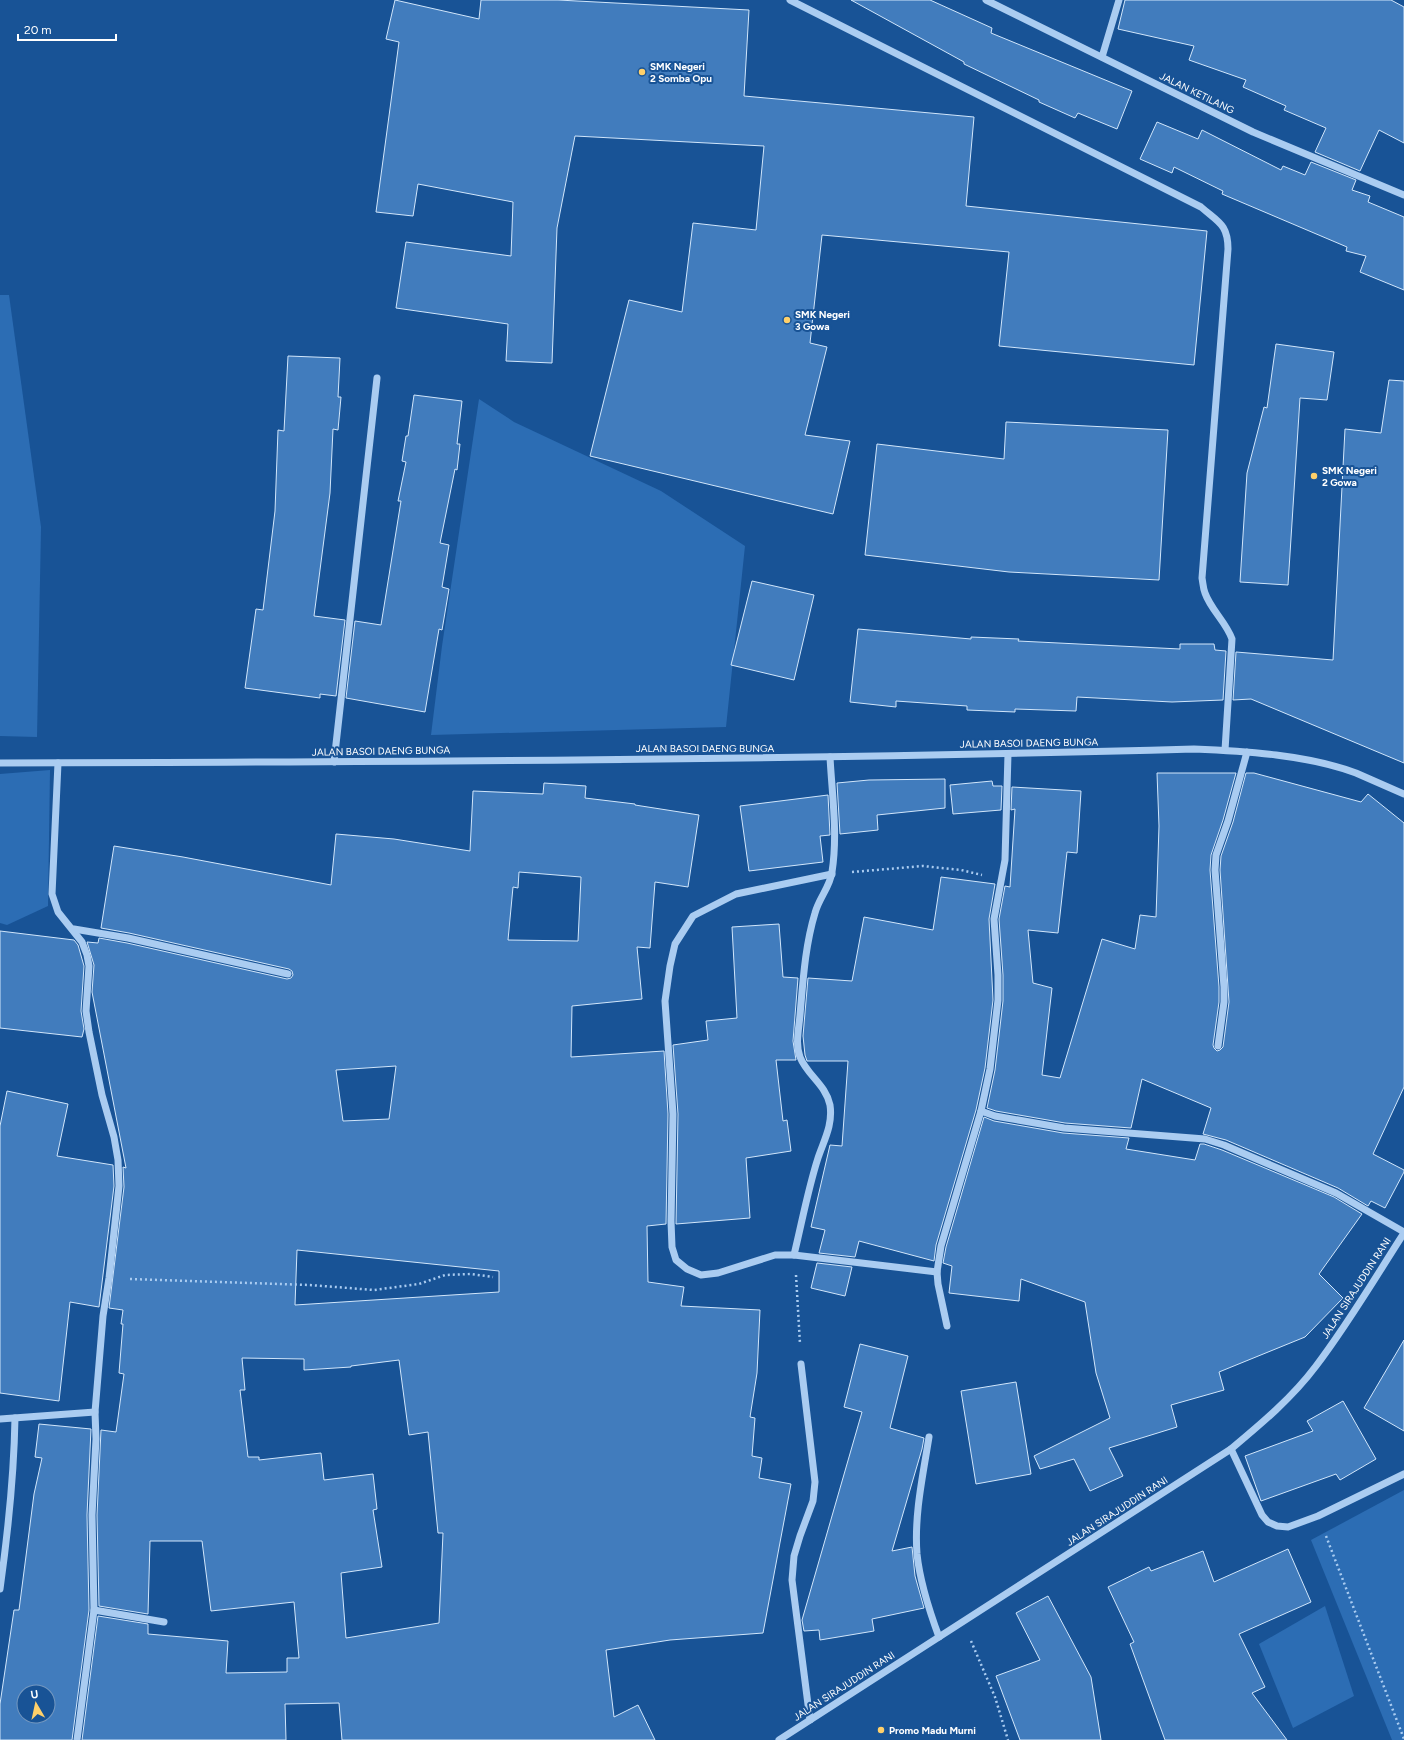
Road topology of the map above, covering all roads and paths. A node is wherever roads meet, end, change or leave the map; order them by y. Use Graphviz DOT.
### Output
graph roads {
  1 [pos="790,0"];
  2 [pos="986,0"];
  3 [pos="1119,0"];
  4 [pos="1102,58"];
  5 [pos="1404,194"];
  6 [pos="377,378"];
  7 [pos="1225,750"];
  8 [pos="1247,752"];
  9 [pos="1008,754"];
  10 [pos="830,757"];
  11 [pos="334,762"];
  12 [pos="0,763"];
  13 [pos="58,763"];
  14 [pos="1404,794"];
  15 [pos="832,874"];
  16 [pos="1001,880"];
  17 [pos="74,929"];
  18 [pos="288,974"];
  19 [pos="1218,1046"];
  20 [pos="981,1112"];
  21 [pos="1404,1233"];
  22 [pos="794,1255"];
  23 [pos="937,1272"];
  24 [pos="493,1277"];
  25 [pos="109,1278"];
  26 [pos="947,1326"];
  27 [pos="801,1364"];
  28 [pos="95,1412"];
  29 [pos="15,1418"];
  30 [pos="0,1419"];
  31 [pos="929,1437"];
  32 [pos="1231,1449"];
  33 [pos="1404,1474"];
  34 [pos="1318,1516"];
  35 [pos="0,1589"];
  36 [pos="94,1610"];
  37 [pos="164,1622"];
  38 [pos="962,1622"];
  39 [pos="939,1637"];
  40 [pos="810,1720"];
  41 [pos="1404,1739"];
  42 [pos="77,1740"];
  43 [pos="779,1740"];
  44 [pos="1008,1740"];
  1 -- 7 [label="street"];
  2 -- 4 [label="street, JALAN KETILANG"];
  3 -- 4 [label="street"];
  4 -- 5 [label="street, JALAN KETILANG"];
  6 -- 11 [label="street"];
  7 -- 8 [label="street, JALAN BASOI DAENG BUNGA"];
  7 -- 9 [label="street, JALAN BASOI DAENG BUNGA"];
  8 -- 14 [label="street, JALAN BASOI DAENG BUNGA"];
  8 -- 19 [label="street"];
  9 -- 10 [label="street, JALAN BASOI DAENG BUNGA"];
  9 -- 16 [label="street"];
  10 -- 11 [label="street, JALAN BASOI DAENG BUNGA"];
  10 -- 15 [label="street"];
  11 -- 13 [label="street, JALAN BASOI DAENG BUNGA"];
  12 -- 13 [label="street, JALAN BASOI DAENG BUNGA"];
  13 -- 17 [label="street"];
  15 -- 16 [label="path"];
  15 -- 22 [label="street"];
  15 -- 22 [label="street"];
  16 -- 20 [label="street"];
  17 -- 18 [label="street"];
  17 -- 25 [label="street"];
  20 -- 21 [label="street"];
  20 -- 23 [label="street"];
  21 -- 32 [label="street, JALAN SIRAJUDDIN RANI"];
  22 -- 23 [label="street"];
  22 -- 27 [label="path"];
  23 -- 26 [label="street"];
  24 -- 25 [label="path"];
  25 -- 28 [label="street"];
  27 -- 40 [label="street"];
  28 -- 29 [label="street"];
  28 -- 36 [label="street"];
  29 -- 30 [label="street"];
  29 -- 35 [label="street"];
  31 -- 39 [label="street"];
  32 -- 34 [label="street"];
  32 -- 38 [label="street, JALAN SIRAJUDDIN RANI"];
  33 -- 34 [label="street"];
  34 -- 41 [label="path"];
  36 -- 37 [label="street"];
  36 -- 42 [label="street"];
  38 -- 39 [label="street, JALAN SIRAJUDDIN RANI"];
  38 -- 44 [label="path"];
  39 -- 40 [label="street, JALAN SIRAJUDDIN RANI"];
  40 -- 43 [label="street, JALAN SIRAJUDDIN RANI"];
}
